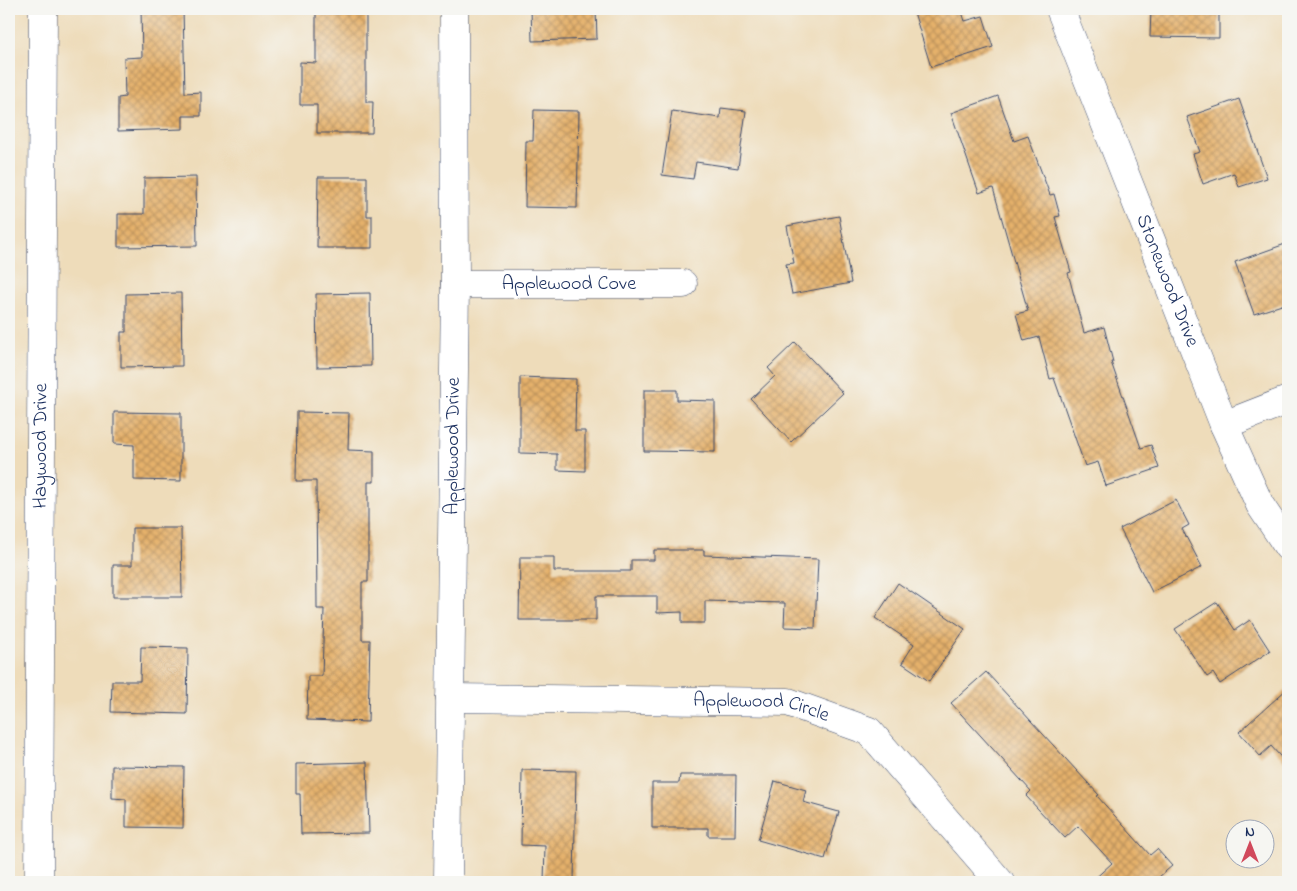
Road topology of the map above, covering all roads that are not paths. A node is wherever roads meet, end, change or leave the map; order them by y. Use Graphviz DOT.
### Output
graph roads {
  1 [pos="43,9"];
  2 [pos="454,9"];
  3 [pos="1060,9"];
  4 [pos="455,284"];
  5 [pos="683,284"];
  6 [pos="1288,400"];
  7 [pos="1224,425"];
  8 [pos="1288,548"];
  9 [pos="450,698"];
  10 [pos="39,882"];
  11 [pos="448,882"];
  12 [pos="1000,882"];
  1 -- 10 [label="street, Haywood Drive"];
  2 -- 4 [label="street, Applewood Drive"];
  3 -- 7 [label="street, Stonewood Drive"];
  4 -- 5 [label="street, Applewood Cove"];
  4 -- 9 [label="street, Applewood Drive"];
  6 -- 7 [label="street"];
  7 -- 8 [label="street, Stonewood Drive"];
  9 -- 11 [label="street, Applewood Drive"];
  9 -- 12 [label="street, Applewood Circle"];
}
